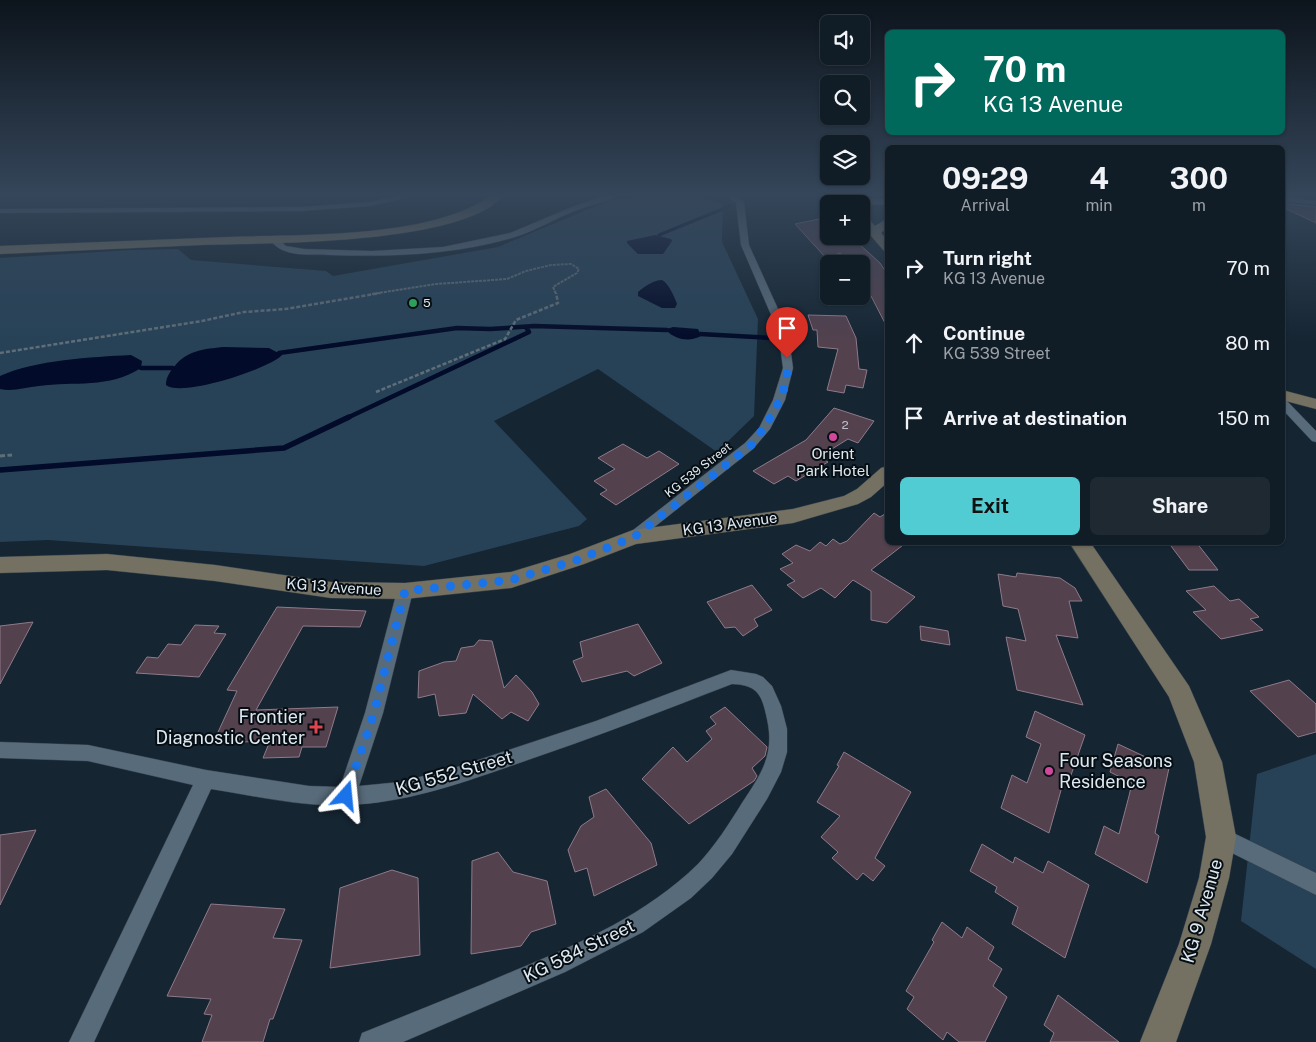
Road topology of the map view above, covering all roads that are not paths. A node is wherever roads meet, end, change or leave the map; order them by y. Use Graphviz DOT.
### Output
graph roads {
  1 [pos="147,245"];
  2 [pos="277,245"];
  3 [pos="470,245"];
  4 [pos="745,245"];
  5 [pos="0,250"];
  6 [pos="1285,396"];
  7 [pos="1316,404"];
  8 [pos="1285,405"];
  9 [pos="1316,438"];
  10 [pos="885,475"];
  11 [pos="634,537"];
  12 [pos="1082,545"];
  13 [pos="0,565"];
  14 [pos="405,591"];
  15 [pos="748,677"];
  16 [pos="0,750"];
  17 [pos="206,779"];
  18 [pos="346,796"];
  19 [pos="1221,837"];
  20 [pos="1316,884"];
  21 [pos="81,1042"];
  22 [pos="371,1042"];
  23 [pos="1158,1042"];
  1 -- 5 [label="main road"];
  2 -- 3 [label="street"];
  4 -- 11 [label="street, KG 539 Street"];
  6 -- 7 [label="main road"];
  8 -- 9 [label="street"];
  10 -- 11 [label="main road, KG 13 Avenue"];
  11 -- 14 [label="main road, KG 13 Avenue"];
  12 -- 19 [label="main road, KG 9 Avenue"];
  13 -- 14 [label="main road, KG 13 Avenue"];
  14 -- 18 [label="street"];
  15 -- 18 [label="street, KG 552 Street"];
  15 -- 22 [label="street, KG 584 Street"];
  16 -- 17 [label="street, KG 552 Street"];
  17 -- 18 [label="street, KG 552 Street"];
  17 -- 21 [label="street"];
  19 -- 20 [label="street"];
  19 -- 23 [label="main road, KG 9 Avenue"];
}
